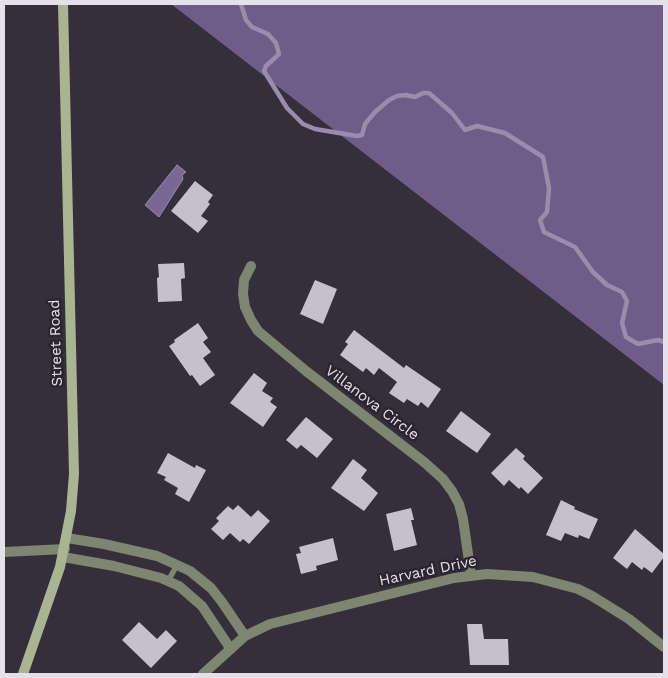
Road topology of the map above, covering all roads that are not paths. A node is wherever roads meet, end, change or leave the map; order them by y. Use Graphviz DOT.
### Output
graph roads {
  1 [pos="63,4"];
  2 [pos="251,266"];
  3 [pos="65,548"];
  4 [pos="4,552"];
  5 [pos="178,564"];
  6 [pos="471,575"];
  7 [pos="168,581"];
  8 [pos="245,636"];
  9 [pos="664,646"];
  10 [pos="230,648"];
  11 [pos="23,674"];
  12 [pos="203,674"];
  1 -- 3 [label="main road, Street Road"];
  2 -- 6 [label="street, Villanova Circle"];
  3 -- 4 [label="street"];
  3 -- 5 [label="street"];
  3 -- 7 [label="street"];
  3 -- 11 [label="main road, Street Road"];
  5 -- 7 [label="lane"];
  5 -- 8 [label="street"];
  6 -- 8 [label="street, Harvard Drive"];
  6 -- 9 [label="street, Harvard Drive"];
  7 -- 10 [label="street"];
  8 -- 10 [label="street, Harvard Drive"];
  10 -- 12 [label="street, Harvard Drive"];
}
